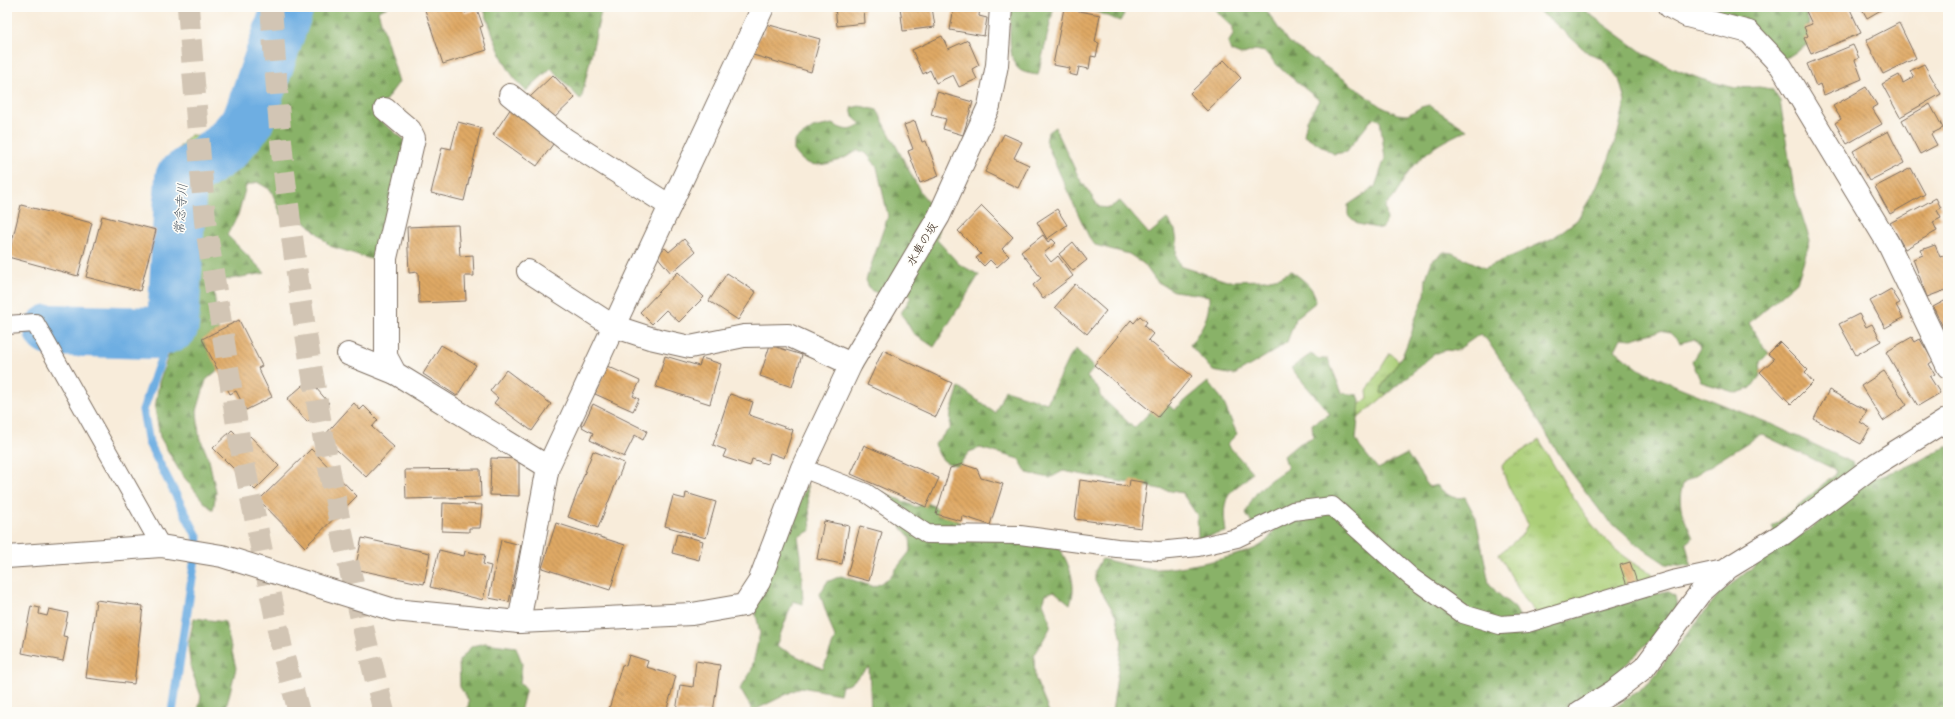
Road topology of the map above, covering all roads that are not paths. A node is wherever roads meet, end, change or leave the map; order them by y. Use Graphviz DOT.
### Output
graph roads {
  1 [pos="763,7"];
  2 [pos="1001,7"];
  3 [pos="1670,7"];
  4 [pos="510,95"];
  5 [pos="385,109"];
  6 [pos="670,206"];
  7 [pos="528,271"];
  8 [pos="7,325"];
  9 [pos="613,326"];
  10 [pos="348,354"];
  11 [pos="851,364"];
  12 [pos="1948,367"];
  13 [pos="395,373"];
  14 [pos="1948,419"];
  15 [pos="548,467"];
  16 [pos="802,468"];
  17 [pos="161,546"];
  18 [pos="7,557"];
  19 [pos="1728,568"];
  20 [pos="519,622"];
  21 [pos="1580,712"];
  1 -- 6 [label="street"];
  2 -- 11 [label="street, 水車の坂"];
  3 -- 12 [label="street"];
  4 -- 6 [label="street"];
  5 -- 13 [label="street"];
  6 -- 9 [label="street"];
  7 -- 9 [label="street"];
  8 -- 17 [label="lane"];
  9 -- 11 [label="street"];
  9 -- 15 [label="street"];
  10 -- 13 [label="street"];
  11 -- 16 [label="street, 水車の坂"];
  13 -- 15 [label="street"];
  14 -- 19 [label="street"];
  15 -- 20 [label="street"];
  16 -- 19 [label="lane"];
  16 -- 20 [label="street, 水車の坂"];
  17 -- 18 [label="street, 水車の坂"];
  17 -- 20 [label="street, 水車の坂"];
  19 -- 21 [label="street"];
}
